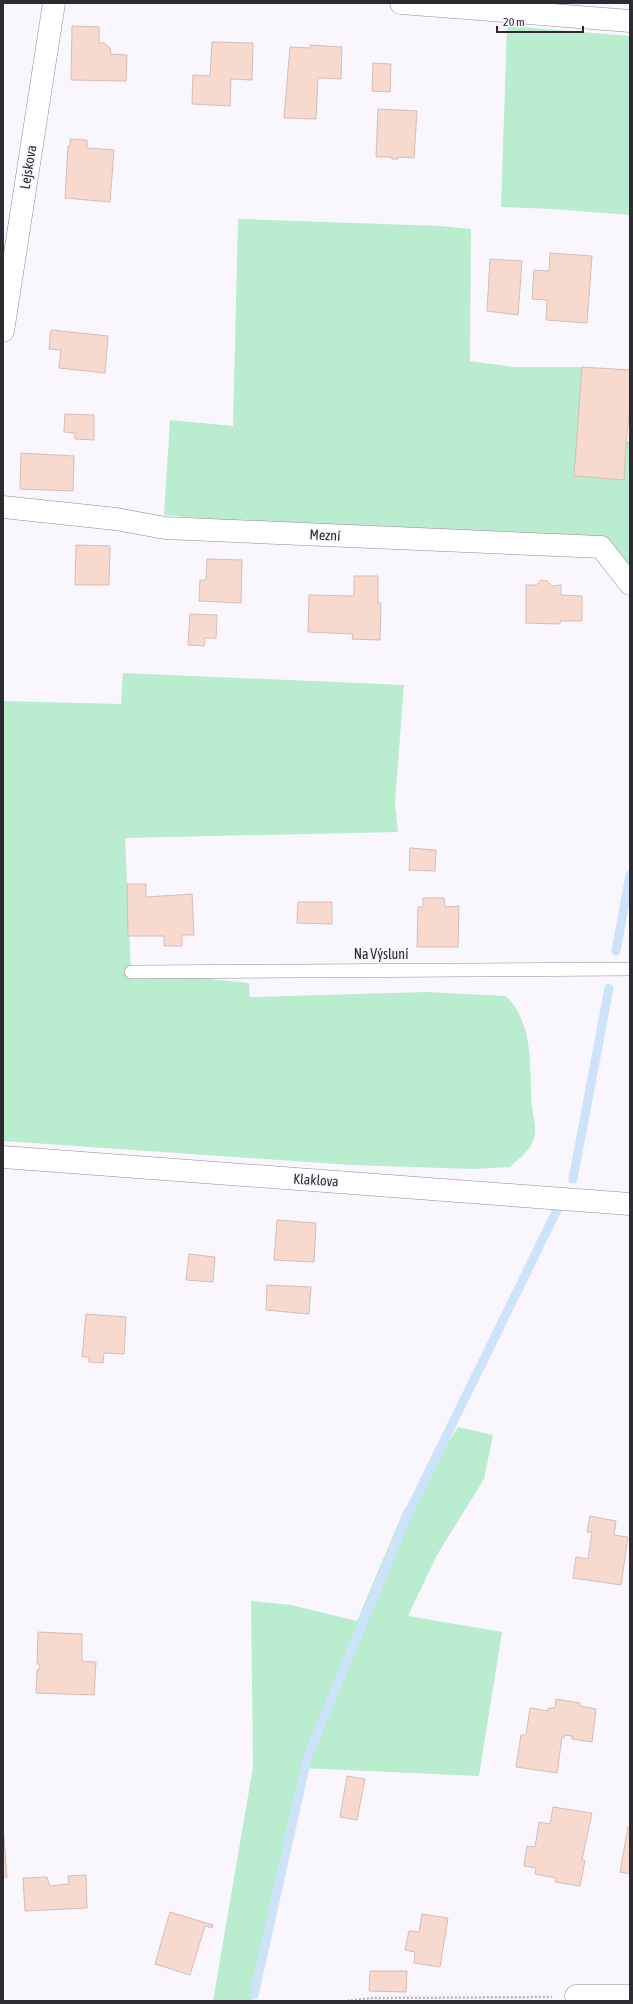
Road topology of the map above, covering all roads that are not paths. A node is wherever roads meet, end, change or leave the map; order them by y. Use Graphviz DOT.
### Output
graph roads {
  1 [pos="54,3"];
  2 [pos="401,3"];
  3 [pos="630,21"];
  4 [pos="3,330"];
  5 [pos="3,507"];
  6 [pos="630,584"];
  7 [pos="630,968"];
  8 [pos="131,972"];
  9 [pos="3,1157"];
  10 [pos="630,1204"];
  11 [pos="576,1996"];
  12 [pos="630,1996"];
  1 -- 4 [label="street, Lejskova"];
  2 -- 3 [label="street"];
  5 -- 6 [label="street, Mezní"];
  7 -- 8 [label="lane, Na Výsluní"];
  9 -- 10 [label="street, Klaklova"];
  11 -- 12 [label="street"];
}
